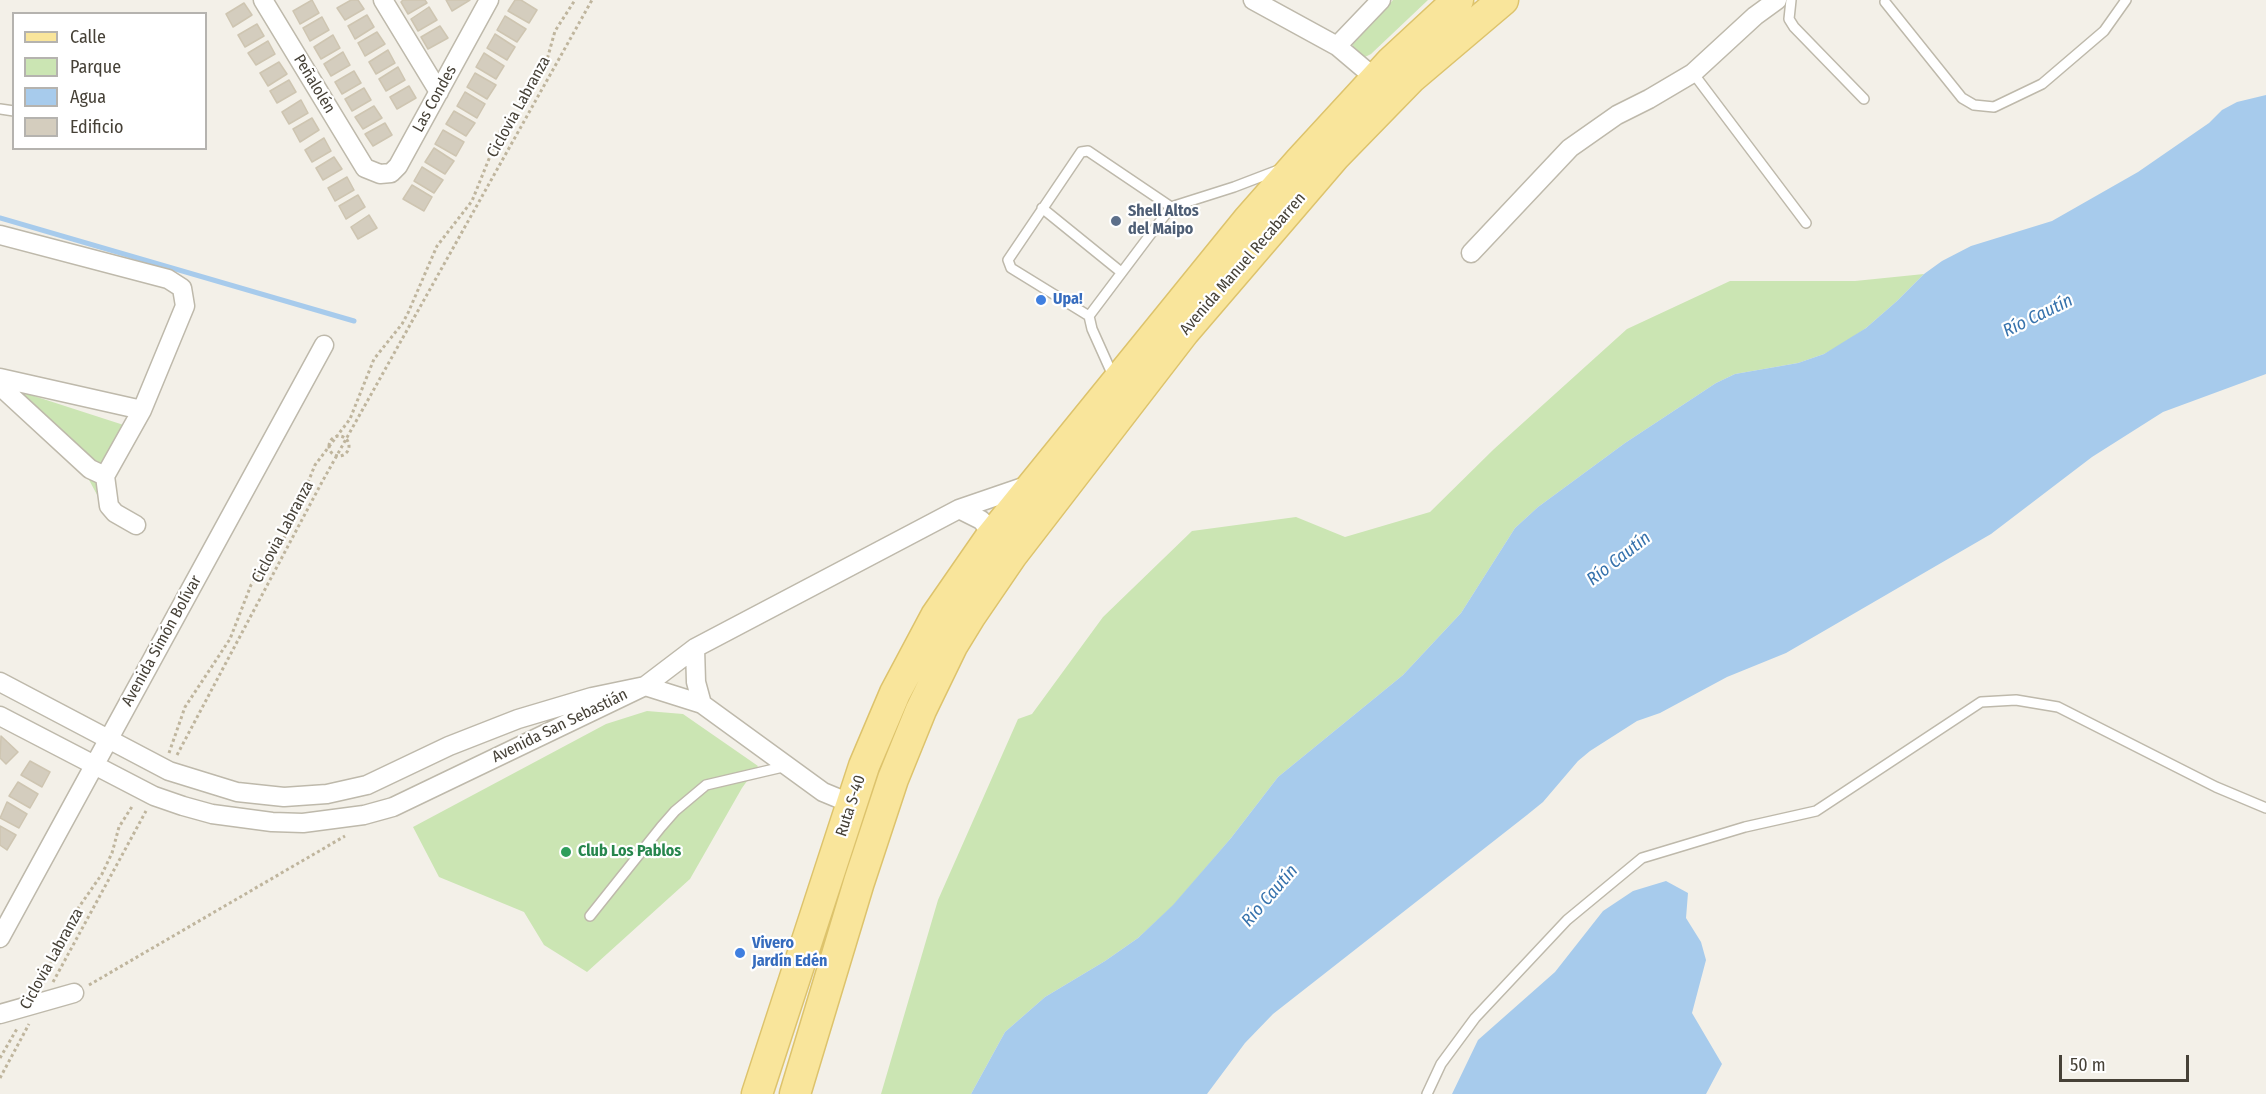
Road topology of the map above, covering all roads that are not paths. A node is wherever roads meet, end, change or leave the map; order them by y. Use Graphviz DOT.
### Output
graph roads {
  1 [pos="263,0"];
  2 [pos="383,0"];
  3 [pos="489,0"];
  4 [pos="1253,0"];
  5 [pos="1381,0"];
  6 [pos="1458,0"];
  7 [pos="1503,0"];
  8 [pos="1777,0"];
  9 [pos="1791,0"];
  10 [pos="2126,0"];
  11 [pos="1885,2"];
  12 [pos="1336,46"];
  13 [pos="1693,73"];
  14 [pos="1376,79"];
  15 [pos="439,92"];
  16 [pos="1864,99"];
  17 [pos="1300,161"];
  18 [pos="365,168"];
  19 [pos="1171,207"];
  20 [pos="1042,208"];
  21 [pos="1806,223"];
  22 [pos="0,235"];
  23 [pos="1471,253"];
  24 [pos="1121,272"];
  25 [pos="1089,316"];
  26 [pos="324,345"];
  27 [pos="0,378"];
  28 [pos="1116,382"];
  29 [pos="0,386"];
  30 [pos="142,410"];
  31 [pos="105,476"];
  32 [pos="1034,483"];
  33 [pos="959,509"];
  34 [pos="136,525"];
  35 [pos="1001,546"];
  36 [pos="695,648"];
  37 [pos="0,682"];
  38 [pos="645,686"];
  39 [pos="702,704"];
  40 [pos="0,716"];
  41 [pos="108,739"];
  42 [pos="94,766"];
  43 [pos="787,766"];
  44 [pos="852,804"];
  45 [pos="2266,808"];
  46 [pos="881,814"];
  47 [pos="590,916"];
  48 [pos="0,938"];
  49 [pos="74,993"];
  50 [pos="0,1014"];
  51 [pos="757,1094"];
  52 [pos="795,1094"];
  53 [pos="1427,1094"];
  1 -- 18 [label="street, Peñalolén"];
  2 -- 15 [label="street"];
  3 -- 15 [label="street, Las Condes"];
  4 -- 12 [label="street"];
  5 -- 12 [label="street"];
  6 -- 14 [label="main road, Avenida Manuel Recabarren"];
  7 -- 35 [label="main road, Avenida Manuel Recabarren"];
  8 -- 13 [label="street"];
  9 -- 16 [label="lane"];
  10 -- 11 [label="lane"];
  12 -- 14 [label="street"];
  13 -- 21 [label="lane"];
  13 -- 23 [label="street"];
  14 -- 17 [label="main road, Avenida Manuel Recabarren"];
  15 -- 18 [label="street, Las Condes"];
  17 -- 19 [label="lane"];
  17 -- 28 [label="main road, Avenida Manuel Recabarren"];
  19 -- 20 [label="lane"];
  19 -- 24 [label="lane"];
  20 -- 24 [label="lane"];
  20 -- 25 [label="lane"];
  22 -- 30 [label="street"];
  24 -- 25 [label="lane"];
  25 -- 28 [label="lane"];
  26 -- 41 [label="street, Avenida Simón Bolívar"];
  27 -- 30 [label="street"];
  28 -- 32 [label="main road, Avenida Manuel Recabarren"];
  29 -- 31 [label="street"];
  30 -- 31 [label="street"];
  31 -- 34 [label="street"];
  32 -- 33 [label="street"];
  32 -- 35 [label="main road, Avenida Manuel Recabarren"];
  33 -- 35 [label="street"];
  33 -- 36 [label="street"];
  35 -- 44 [label="main road, Ruta S-40"];
  35 -- 46 [label="main road, Ruta S-40"];
  36 -- 38 [label="street"];
  36 -- 39 [label="street"];
  37 -- 41 [label="street, Avenida San Sebastián"];
  38 -- 39 [label="street"];
  38 -- 41 [label="street, Avenida San Sebastián"];
  38 -- 42 [label="street, Avenida San Sebastián"];
  39 -- 43 [label="street"];
  40 -- 42 [label="street, Avenida San Sebastián"];
  41 -- 42 [label="street, Avenida Simón Bolívar"];
  42 -- 48 [label="street, Avenida Simón Bolívar"];
  43 -- 44 [label="street"];
  43 -- 47 [label="lane"];
  44 -- 46 [label="main road"];
  44 -- 51 [label="main road, Ruta S-40"];
  45 -- 53 [label="lane"];
  46 -- 52 [label="main road, Ruta S-40"];
  49 -- 50 [label="street"];
}
